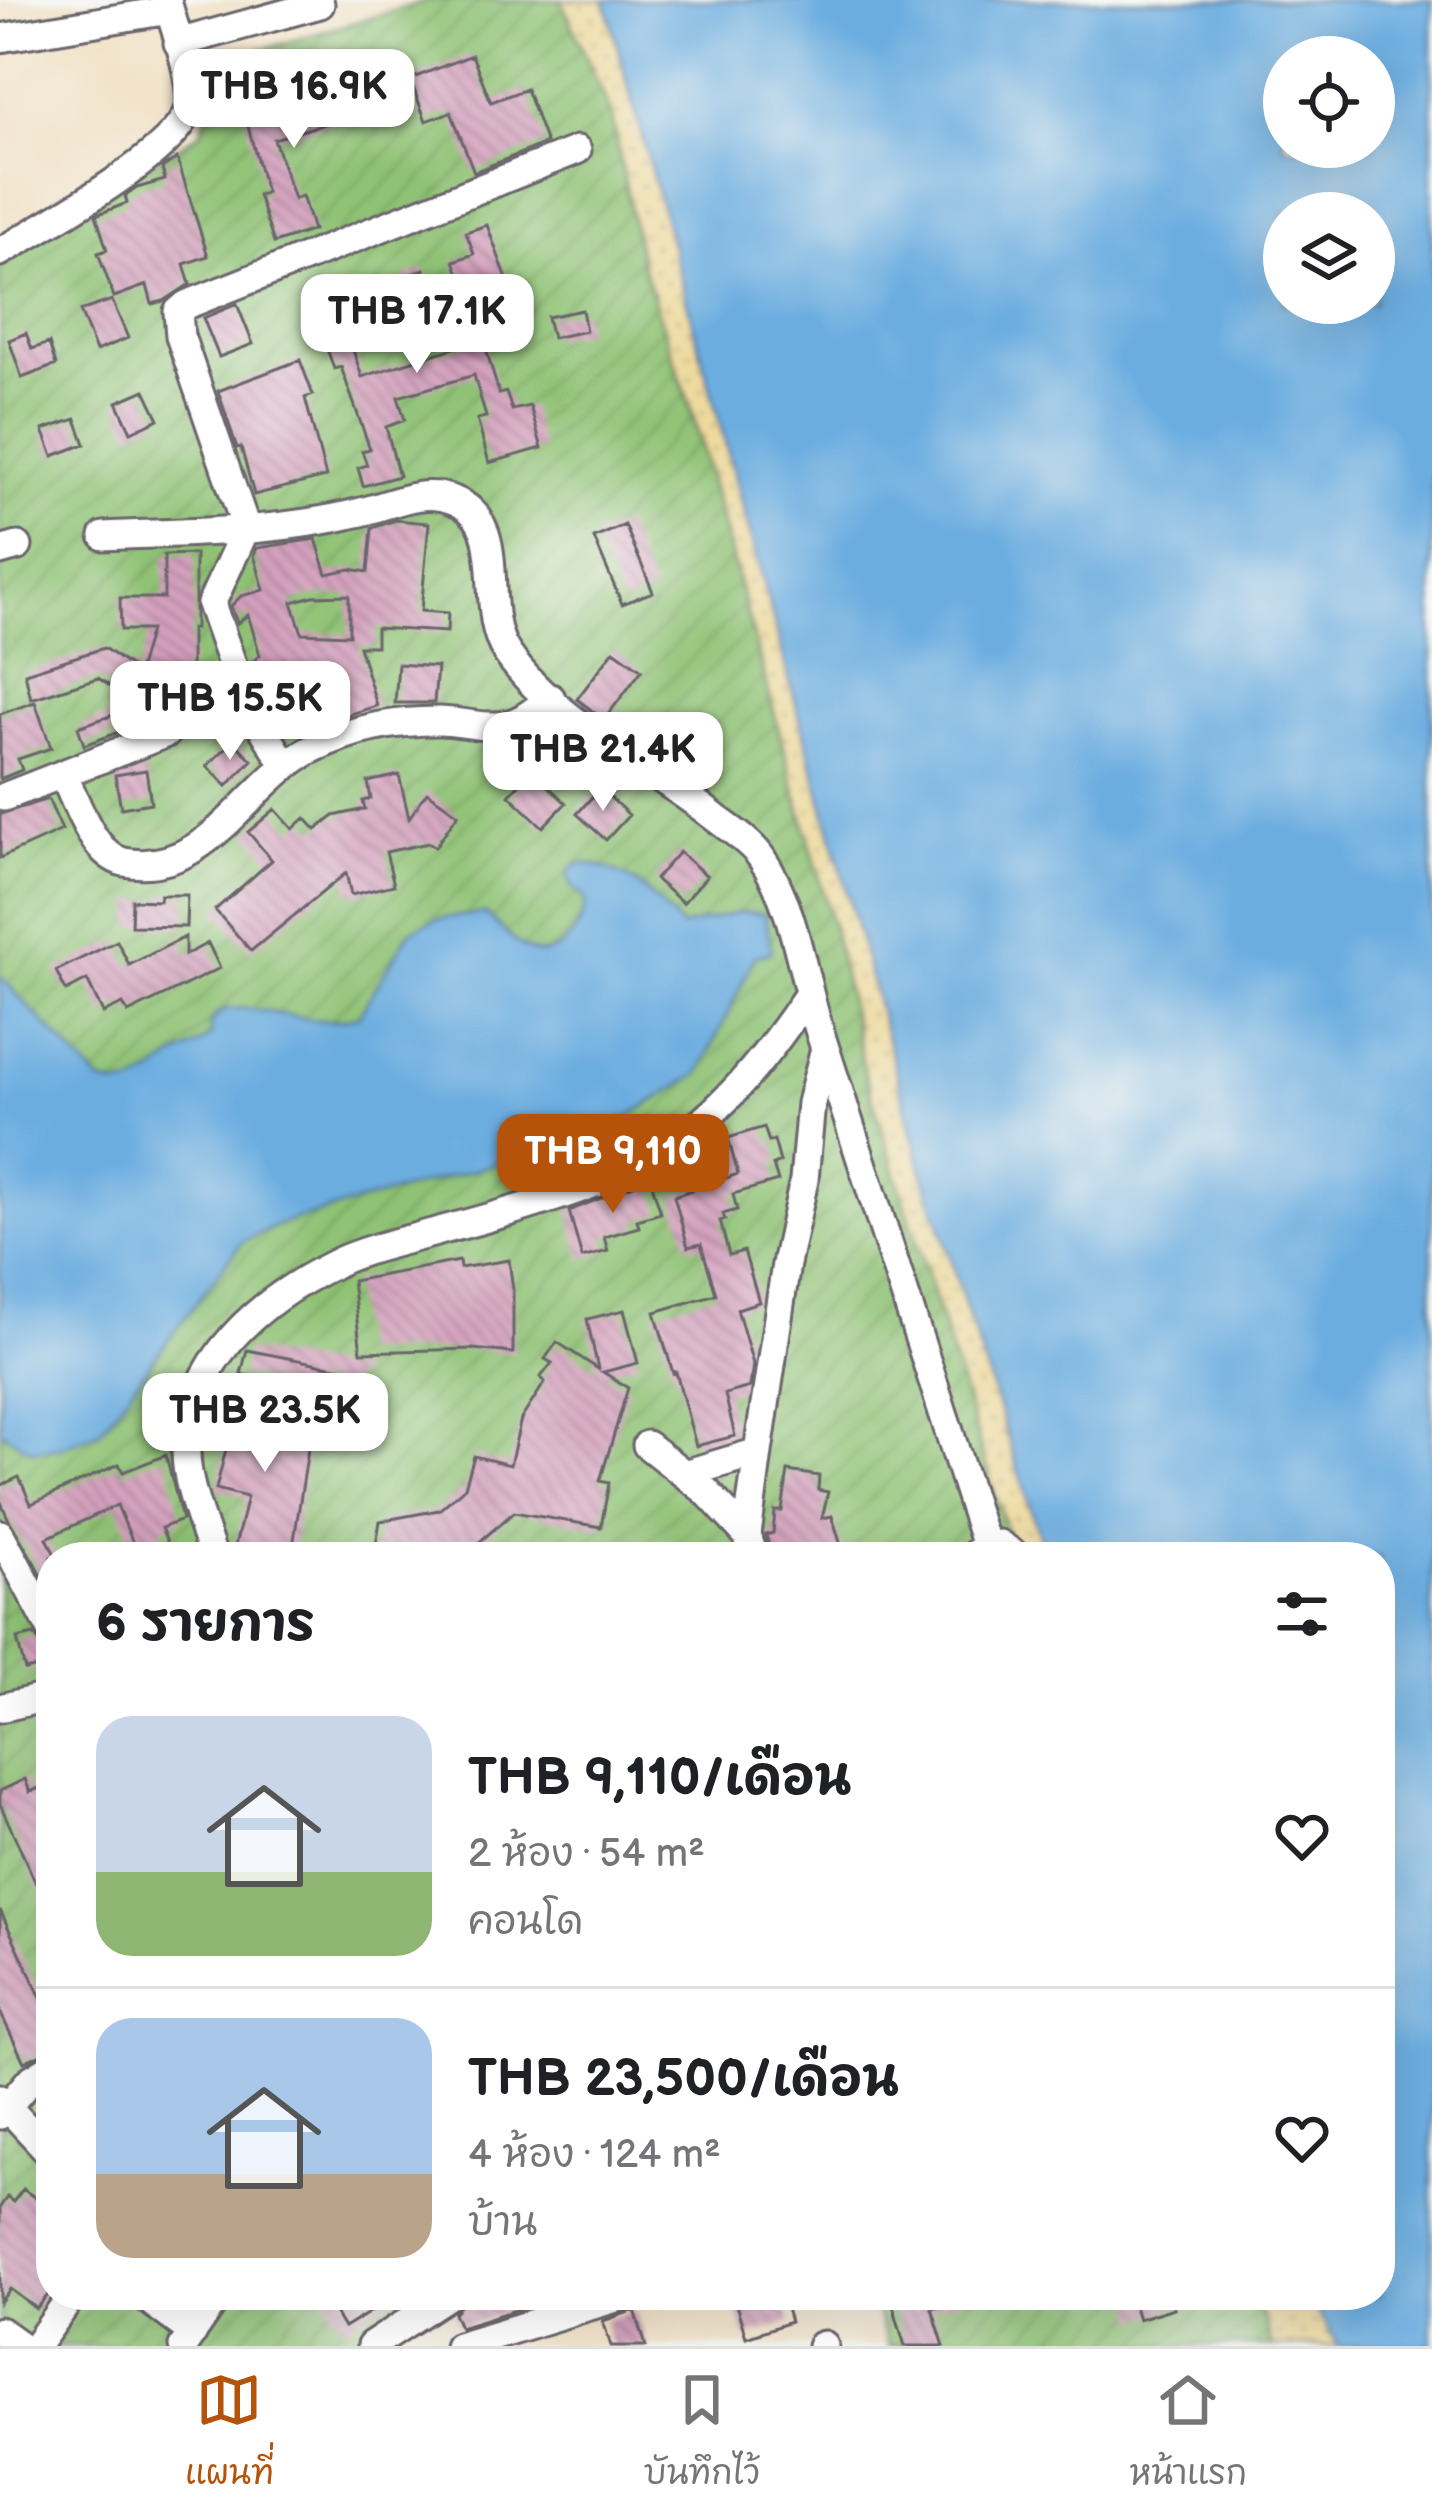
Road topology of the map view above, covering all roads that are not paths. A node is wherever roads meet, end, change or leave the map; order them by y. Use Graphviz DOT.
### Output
graph roads {
  1 [pos="320,4"];
  2 [pos="168,5"];
  3 [pos="0,38"];
  4 [pos="178,43"];
  5 [pos="577,150"];
  6 [pos="0,252"];
  7 [pos="246,528"];
  8 [pos="104,536"];
  9 [pos="551,698"];
  10 [pos="167,733"];
  11 [pos="284,764"];
  12 [pos="63,774"];
  13 [pos="4,797"];
  14 [pos="808,994"];
  15 [pos="825,1048"];
  16 [pos="647,1445"];
  17 [pos="758,1452"];
  18 [pos="684,1474"];
  19 [pos="0,1534"];
  20 [pos="209,1542"];
  21 [pos="747,1542"];
  22 [pos="750,1542"];
  23 [pos="972,1542"];
  24 [pos="36,1601"];
  25 [pos="36,1700"];
  26 [pos="0,1708"];
  27 [pos="36,2076"];
  28 [pos="2,2108"];
  29 [pos="36,2140"];
  30 [pos="62,2310"];
  31 [pos="158,2310"];
  32 [pos="208,2310"];
  33 [pos="427,2310"];
  34 [pos="445,2310"];
  35 [pos="576,2310"];
  36 [pos="0,2331"];
  37 [pos="188,2339"];
  38 [pos="20,2346"];
  39 [pos="36,2346"];
  40 [pos="371,2346"];
  41 [pos="457,2346"];
  1 -- 4 [label="street"];
  2 -- 3 [label="street"];
  2 -- 4 [label="street"];
  4 -- 6 [label="street"];
  5 -- 7 [label="street"];
  7 -- 8 [label="street"];
  7 -- 9 [label="street"];
  7 -- 11 [label="street"];
  9 -- 11 [label="street"];
  9 -- 14 [label="street"];
  10 -- 12 [label="street"];
  11 -- 12 [label="street"];
  12 -- 13 [label="street"];
  14 -- 15 [label="street"];
  14 -- 20 [label="street"];
  15 -- 17 [label="street"];
  15 -- 23 [label="street"];
  16 -- 18 [label="street"];
  17 -- 18 [label="street"];
  17 -- 22 [label="street"];
  18 -- 21 [label="street"];
  19 -- 24 [label="street"];
  25 -- 26 [label="street"];
  27 -- 28 [label="street"];
  28 -- 29 [label="street"];
  30 -- 39 [label="street"];
  31 -- 37 [label="street"];
  32 -- 37 [label="street"];
  33 -- 40 [label="street"];
  34 -- 41 [label="street"];
  35 -- 41 [label="street"];
  36 -- 38 [label="street"];
}
